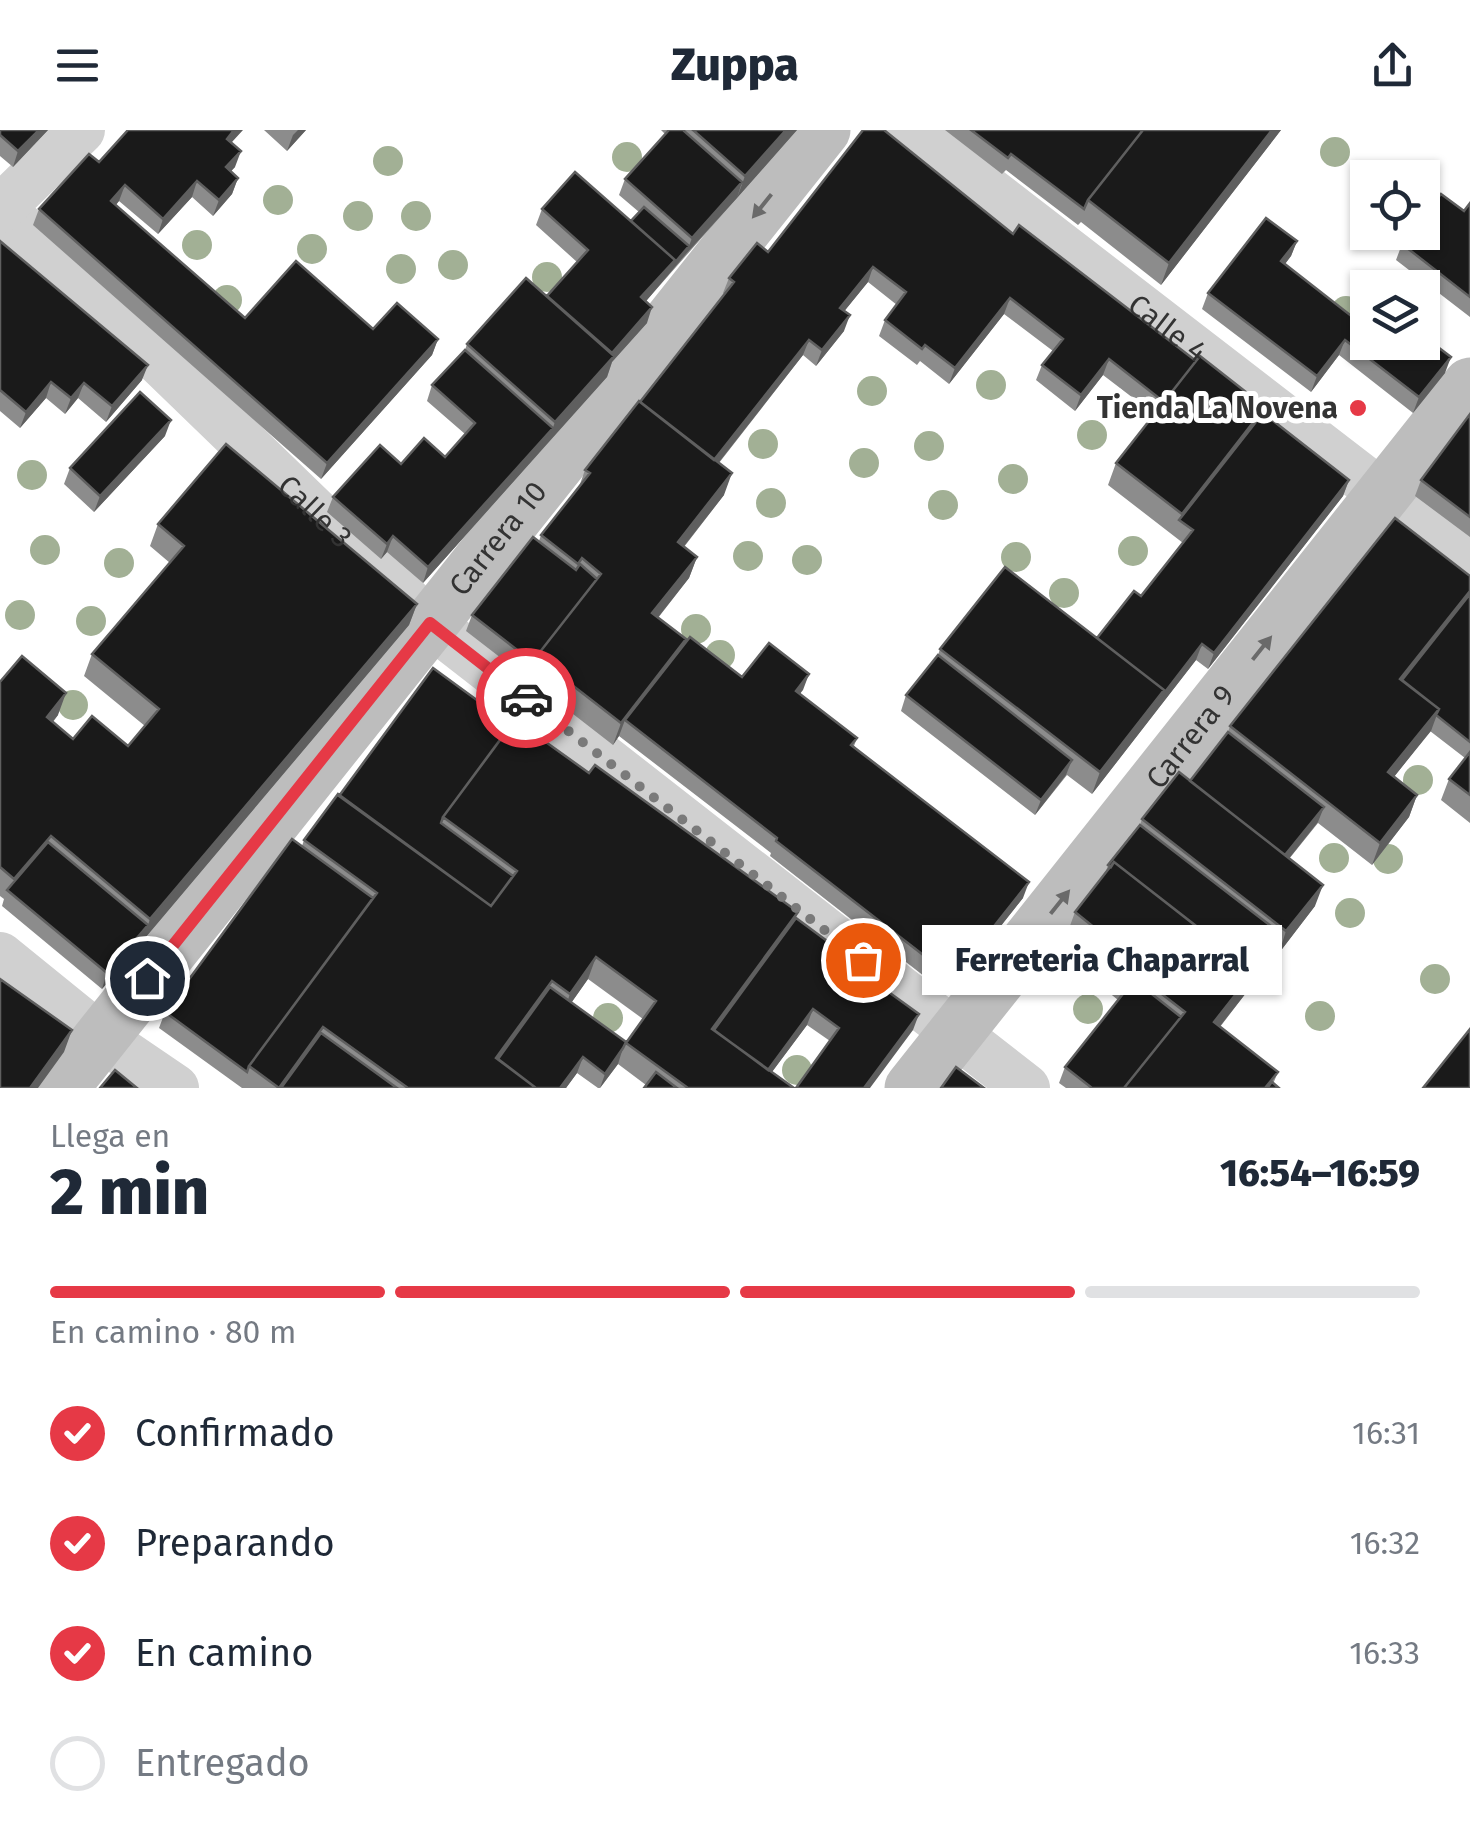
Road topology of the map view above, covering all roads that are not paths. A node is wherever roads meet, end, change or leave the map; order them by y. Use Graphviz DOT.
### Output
graph roads {
  1 [pos="81,130"];
  2 [pos="822,130"];
  3 [pos="910,130"];
  4 [pos="0,208"];
  5 [pos="1470,385"];
  6 [pos="1384,495"];
  7 [pos="1470,566"];
  8 [pos="430,623"];
  9 [pos="0,956"];
  10 [pos="956,1032"];
  11 [pos="100,1037"];
  12 [pos="61,1088"];
  13 [pos="174,1088"];
  14 [pos="912,1088"];
  15 [pos="1026,1088"];
  1 -- 4 [label="street"];
  2 -- 8 [label="main road, Carrera 10, one-way"];
  3 -- 6 [label="street, Calle 4"];
  4 -- 8 [label="street, Calle 3"];
  5 -- 6 [label="main road, Carrera 9"];
  6 -- 7 [label="street, Calle 4"];
  10 -- 6 [label="main road, Carrera 9, one-way"];
  8 -- 10 [label="street, Calle 3"];
  8 -- 11 [label="main road, Carrera 10"];
  9 -- 11 [label="street"];
  10 -- 14 [label="main road, Carrera 9"];
  10 -- 15 [label="street, Calle 3"];
  11 -- 12 [label="main road, Carrera 10"];
  11 -- 13 [label="street"];
}
